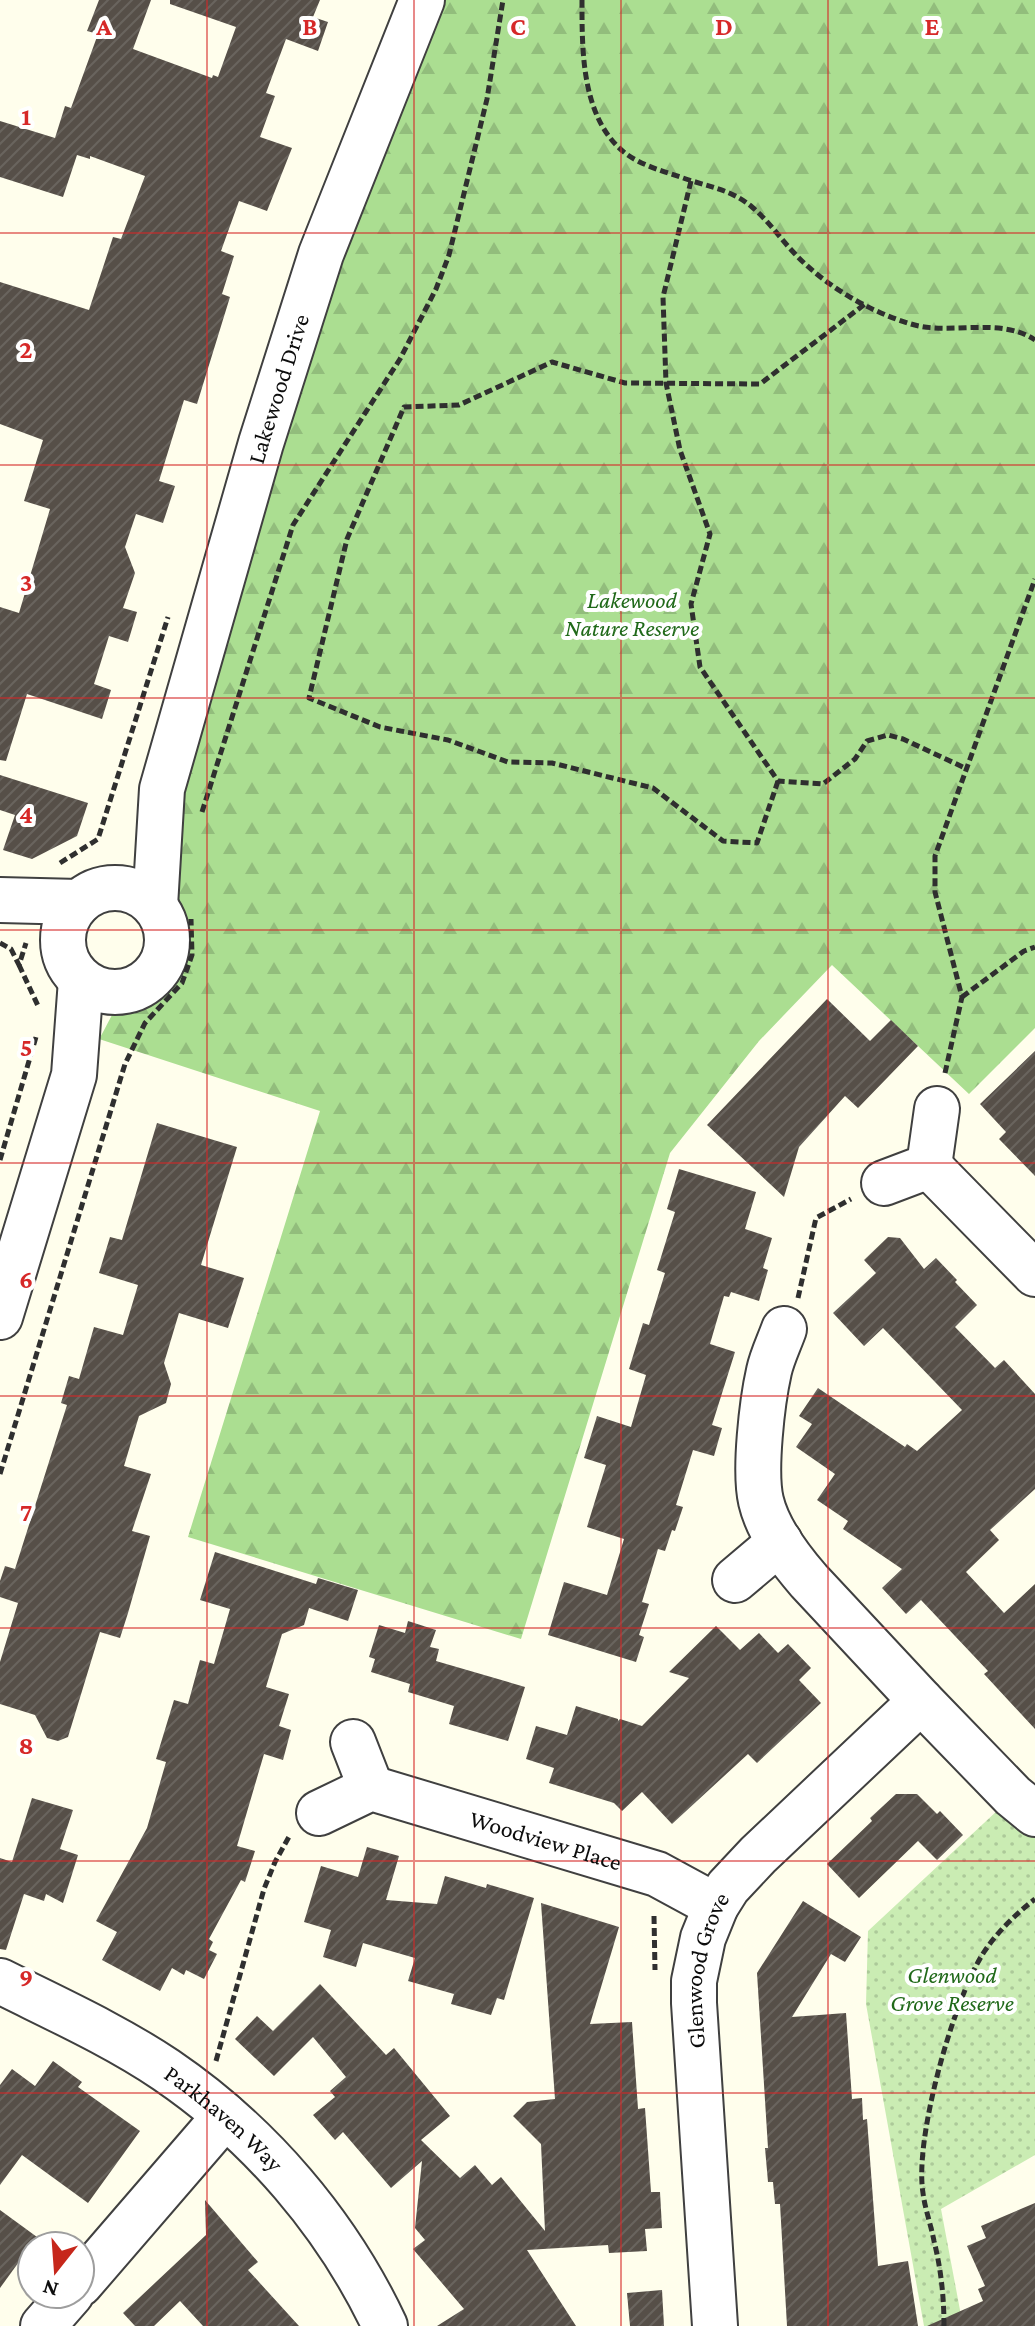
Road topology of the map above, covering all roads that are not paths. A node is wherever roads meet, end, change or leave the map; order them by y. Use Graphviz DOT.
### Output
graph roads {
  1 [pos="422,0"];
  2 [pos="162,789"];
  3 [pos="92,896"];
  4 [pos="0,900"];
  5 [pos="172,907"];
  6 [pos="43,949"];
  7 [pos="128,991"];
  8 [pos="74,1075"];
  9 [pos="937,1109"];
  10 [pos="929,1166"];
  11 [pos="884,1183"];
  12 [pos="1035,1274"];
  13 [pos="0,1317"];
  14 [pos="784,1329"];
  15 [pos="780,1542"];
  16 [pos="735,1580"];
  17 [pos="921,1701"];
  18 [pos="353,1742"];
  19 [pos="371,1788"];
  20 [pos="319,1813"];
  21 [pos="1035,1814"];
  22 [pos="716,1906"];
  23 [pos="0,1981"];
  24 [pos="225,2116"];
  25 [pos="96,2265"];
  26 [pos="57,2310"];
  27 [pos="43,2326"];
  28 [pos="385,2326"];
  29 [pos="715,2326"];
  1 -- 2 [label="street, Lakewood Drive"];
  2 -- 3 [label="street, Lakewood Drive"];
  2 -- 5 [label="street, Lakewood Drive"];
  3 -- 4 [label="street"];
  3 -- 5 [label="street"];
  3 -- 6 [label="street"];
  5 -- 7 [label="street"];
  6 -- 7 [label="street"];
  6 -- 8 [label="street"];
  7 -- 8 [label="street"];
  8 -- 13 [label="street"];
  9 -- 10 [label="street"];
  10 -- 11 [label="street"];
  10 -- 12 [label="street"];
  14 -- 15 [label="street"];
  15 -- 16 [label="street"];
  15 -- 17 [label="street"];
  17 -- 21 [label="street"];
  17 -- 22 [label="street, Glenwood Grove"];
  18 -- 19 [label="street"];
  19 -- 20 [label="street"];
  19 -- 22 [label="street, Woodview Place"];
  22 -- 29 [label="street, Glenwood Grove"];
  23 -- 24 [label="street, Parkhaven Way"];
  24 -- 25 [label="street"];
  24 -- 28 [label="street, Parkhaven Way"];
  26 -- 27 [label="street"];
}
